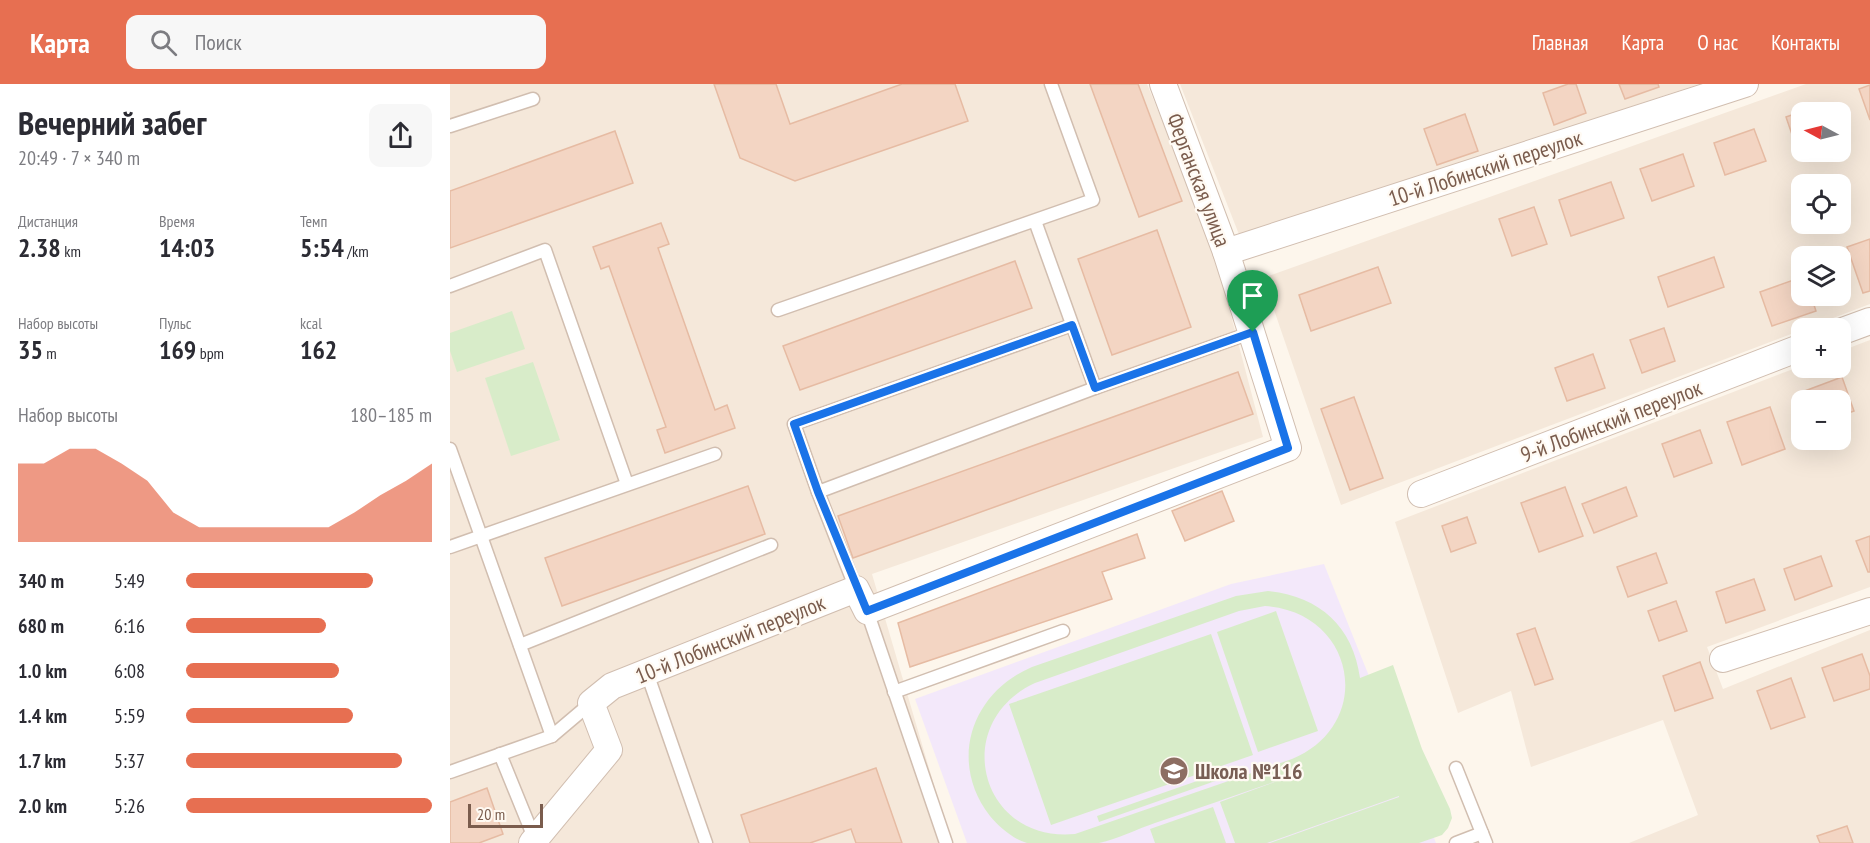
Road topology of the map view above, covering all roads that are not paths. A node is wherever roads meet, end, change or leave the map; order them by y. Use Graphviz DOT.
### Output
graph roads {
  1 [pos="1051,84"];
  2 [pos="1163,84"];
  3 [pos="1744,84"];
  4 [pos="532,99"];
  5 [pos="450,126"];
  6 [pos="1035,220"];
  7 [pos="1226,252"];
  8 [pos="450,286"];
  9 [pos="778,310"];
  10 [pos="1870,321"];
  11 [pos="1072,325"];
  12 [pos="1851,328"];
  13 [pos="1253,332"];
  14 [pos="1791,351"];
  15 [pos="1095,388"];
  16 [pos="1288,448"];
  17 [pos="450,450"];
  18 [pos="715,454"];
  19 [pos="627,484"];
  20 [pos="818,492"];
  21 [pos="1421,494"];
  22 [pos="481,535"];
  23 [pos="771,545"];
  24 [pos="450,547"];
  25 [pos="862,600"];
  26 [pos="1870,611"];
  27 [pos="1064,631"];
  28 [pos="520,645"];
  29 [pos="1723,659"];
  30 [pos="647,673"];
  31 [pos="894,692"];
  32 [pos="591,704"];
  33 [pos="552,736"];
  34 [pos="500,754"];
  35 [pos="1456,768"];
  36 [pos="450,772"];
  37 [pos="1484,838"];
  38 [pos="533,841"];
  39 [pos="706,843"];
  40 [pos="946,843"];
  41 [pos="1456,843"];
  1 -- 6 [label="lane"];
  2 -- 7 [label="street, Ферганская улица"];
  3 -- 7 [label="street, 10-й Лобинский переулок"];
  4 -- 5 [label="lane"];
  6 -- 9 [label="lane"];
  6 -- 11 [label="lane"];
  7 -- 13 [label="street, Ферганская улица"];
  8 -- 19 [label="lane"];
  10 -- 12 [label="street"];
  11 -- 15 [label="lane"];
  11 -- 20 [label="lane"];
  13 -- 15 [label="lane"];
  13 -- 16 [label="street, Ферганская улица"];
  14 -- 21 [label="street, 9-й Лобинский переулок"];
  15 -- 20 [label="lane"];
  16 -- 25 [label="street, 10-й Лобинский переулок"];
  17 -- 22 [label="lane"];
  18 -- 19 [label="lane"];
  19 -- 22 [label="lane"];
  20 -- 25 [label="lane"];
  22 -- 24 [label="lane"];
  22 -- 28 [label="lane"];
  23 -- 28 [label="lane"];
  25 -- 30 [label="street, 10-й Лобинский переулок"];
  25 -- 31 [label="lane"];
  26 -- 29 [label="street"];
  27 -- 31 [label="lane"];
  28 -- 33 [label="lane"];
  30 -- 32 [label="street, 10-й Лобинский переулок"];
  30 -- 39 [label="lane"];
  31 -- 40 [label="lane"];
  32 -- 33 [label="lane"];
  32 -- 38 [label="street"];
  33 -- 34 [label="lane"];
  34 -- 36 [label="lane"];
  34 -- 38 [label="lane"];
  35 -- 37 [label="lane"];
  37 -- 41 [label="lane"];
}
